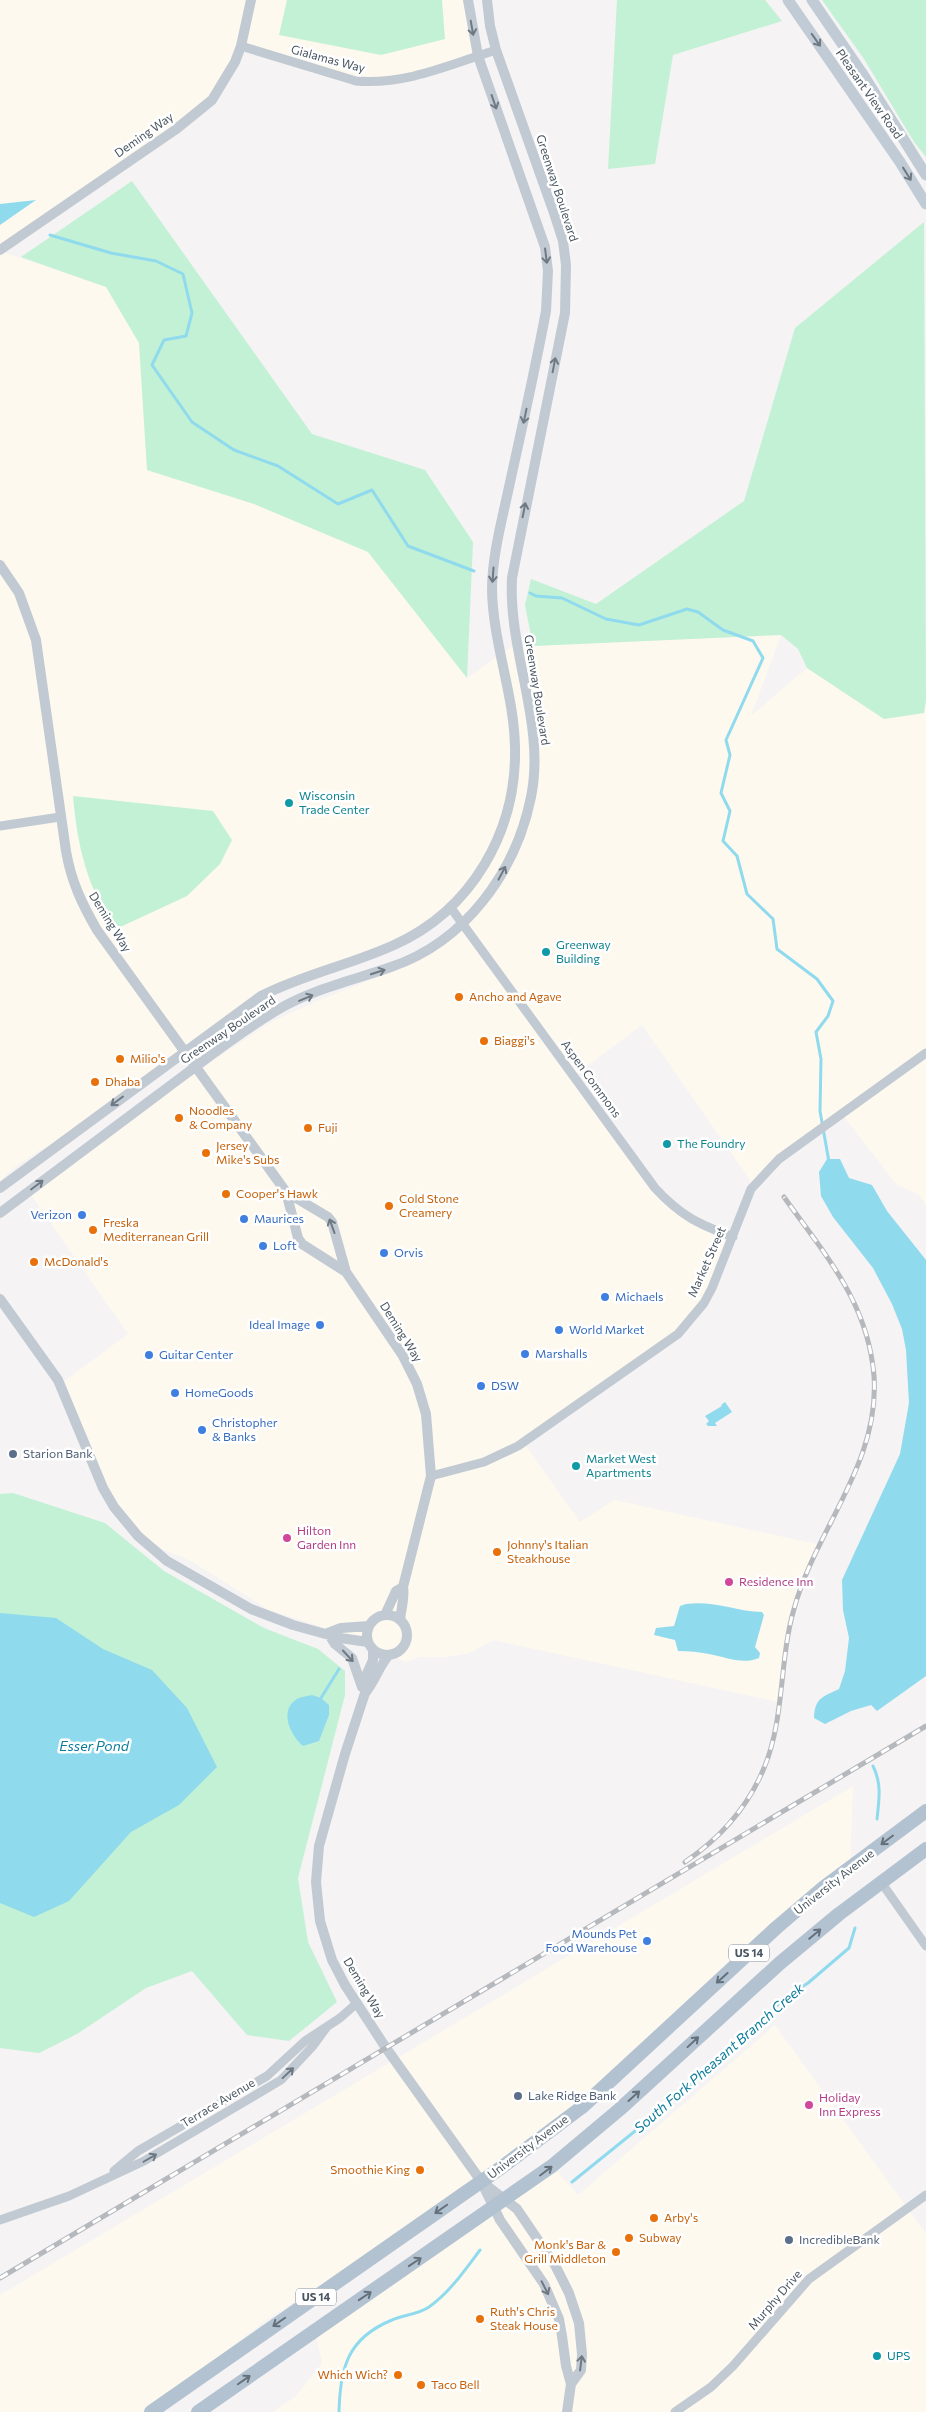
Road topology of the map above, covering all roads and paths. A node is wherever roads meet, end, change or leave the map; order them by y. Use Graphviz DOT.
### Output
graph roads {
  1 [pos="251,0"];
  2 [pos="468,0"];
  3 [pos="487,0"];
  4 [pos="788,0"];
  5 [pos="812,0"];
  6 [pos="241,46"];
  7 [pos="496,50"];
  8 [pos="478,56"];
  9 [pos="926,175"];
  10 [pos="926,204"];
  11 [pos="0,250"];
  12 [pos="0,565"];
  13 [pos="60,818"];
  14 [pos="0,826"];
  15 [pos="451,908"];
  16 [pos="463,923"];
  17 [pos="184,1051"];
  18 [pos="926,1053"];
  19 [pos="196,1066"];
  20 [pos="0,1188"];
  21 [pos="286,1192"];
  22 [pos="0,1213"];
  23 [pos="733,1237"];
  24 [pos="346,1272"];
  25 [pos="0,1299"];
  26 [pos="430,1476"];
  27 [pos="402,1587"];
  28 [pos="384,1615"];
  29 [pos="400,1620"];
  30 [pos="369,1626"];
  31 [pos="328,1633"];
  32 [pos="371,1646"];
  33 [pos="389,1655"];
  34 [pos="365,1693"];
  35 [pos="926,1811"];
  36 [pos="926,1849"];
  37 [pos="881,1882"];
  38 [pos="926,1946"];
  39 [pos="356,2003"];
  40 [pos="481,2181"];
  41 [pos="926,2195"];
  42 [pos="506,2199"];
  43 [pos="494,2208"];
  44 [pos="0,2220"];
  45 [pos="570,2384"];
  46 [pos="151,2412"];
  47 [pos="198,2412"];
  48 [pos="567,2412"];
  49 [pos="674,2412"];
  1 -- 6 [label="street, Deming Way"];
  2 -- 8 [label="street, Greenway Boulevard, one-way"];
  3 -- 7 [label="street, Greenway Boulevard"];
  4 -- 10 [label="main road, Pleasant View Road, one-way"];
  5 -- 9 [label="main road, Pleasant View Road"];
  6 -- 8 [label="street, Gialamas Way"];
  6 -- 11 [label="street, Deming Way"];
  7 -- 8 [label="street, Gialamas Way"];
  16 -- 7 [label="street, Greenway Boulevard, one-way"];
  8 -- 15 [label="street, Greenway Boulevard, one-way"];
  12 -- 13 [label="street, Deming Way"];
  13 -- 14 [label="street"];
  13 -- 17 [label="street, Deming Way"];
  15 -- 16 [label="street, Aspen Commons"];
  15 -- 17 [label="street, Greenway Boulevard"];
  19 -- 16 [label="street, Greenway Boulevard, one-way"];
  16 -- 23 [label="street, Aspen Commons"];
  17 -- 19 [label="street, Deming Way"];
  17 -- 20 [label="street, Greenway Boulevard, one-way"];
  18 -- 23 [label="street, Market Street"];
  19 -- 21 [label="street, Deming Way"];
  22 -- 19 [label="street, Greenway Boulevard, one-way"];
  21 -- 24 [label="street, Deming Way"];
  24 -- 21 [label="street, Deming Way, one-way"];
  23 -- 26 [label="street, Market Street"];
  24 -- 26 [label="street, Deming Way"];
  25 -- 31 [label="street"];
  26 -- 27 [label="street, Deming Way"];
  27 -- 28 [label="street, Deming Way"];
  27 -- 29 [label="street, Deming Way"];
  28 -- 29 [label="street"];
  28 -- 30 [label="street"];
  29 -- 33 [label="street"];
  30 -- 31 [label="street"];
  30 -- 32 [label="street"];
  31 -- 32 [label="street"];
  31 -- 34 [label="street, one-way"];
  32 -- 33 [label="street"];
  32 -- 34 [label="street, Deming Way"];
  33 -- 34 [label="street, Deming Way"];
  34 -- 39 [label="street, Deming Way"];
  35 -- 40 [label="main road, University Avenue / US 14, one-way"];
  36 -- 37 [label="main road, US 14"];
  37 -- 38 [label="street"];
  42 -- 37 [label="main road, US 14, one-way"];
  39 -- 40 [label="street, Deming Way"];
  39 -- 44 [label="street, Terrace Avenue"];
  40 -- 42 [label="street, Deming Way"];
  40 -- 43 [label="street, Deming Way"];
  40 -- 46 [label="main road, University Avenue / US 14, one-way"];
  41 -- 49 [label="street, Murphy Drive"];
  42 -- 43 [label="main road, US 14"];
  45 -- 42 [label="street, Deming Way, one-way"];
  43 -- 45 [label="street, Deming Way, one-way"];
  47 -- 43 [label="main road, US 14, one-way"];
  45 -- 48 [label="street, Deming Way"];
}
